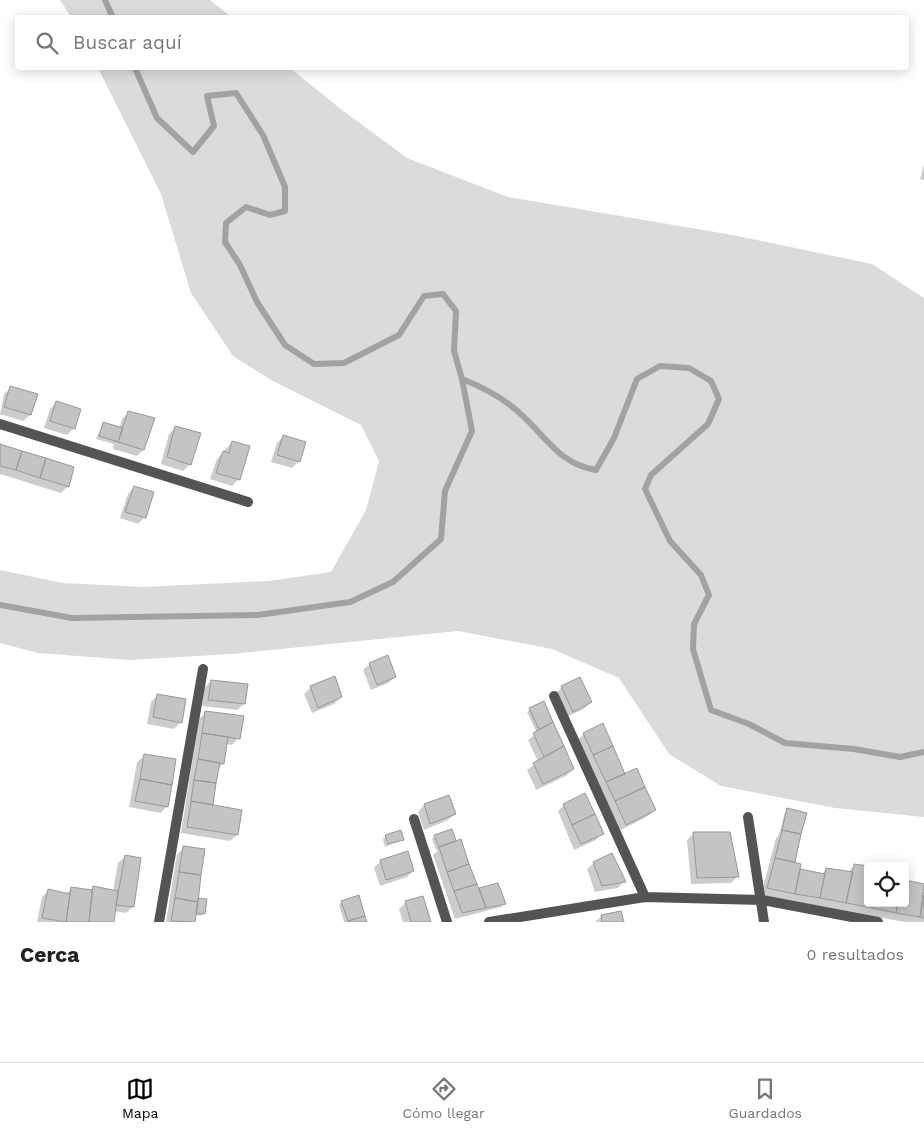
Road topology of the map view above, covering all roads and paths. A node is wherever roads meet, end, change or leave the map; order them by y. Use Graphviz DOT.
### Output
graph roads {
  1 [pos="0,424"];
  2 [pos="248,502"];
  3 [pos="203,669"];
  4 [pos="554,696"];
  5 [pos="748,817"];
  6 [pos="414,819"];
  7 [pos="645,897"];
  8 [pos="762,900"];
  9 [pos="159,922"];
  10 [pos="447,922"];
  11 [pos="490,922"];
  12 [pos="764,922"];
  13 [pos="878,922"];
  1 -- 2 [label="street"];
  3 -- 9 [label="street"];
  4 -- 7 [label="street"];
  5 -- 8 [label="street"];
  6 -- 10 [label="street"];
  7 -- 8 [label="street"];
  7 -- 11 [label="street"];
  8 -- 12 [label="street"];
  8 -- 13 [label="street"];
}
